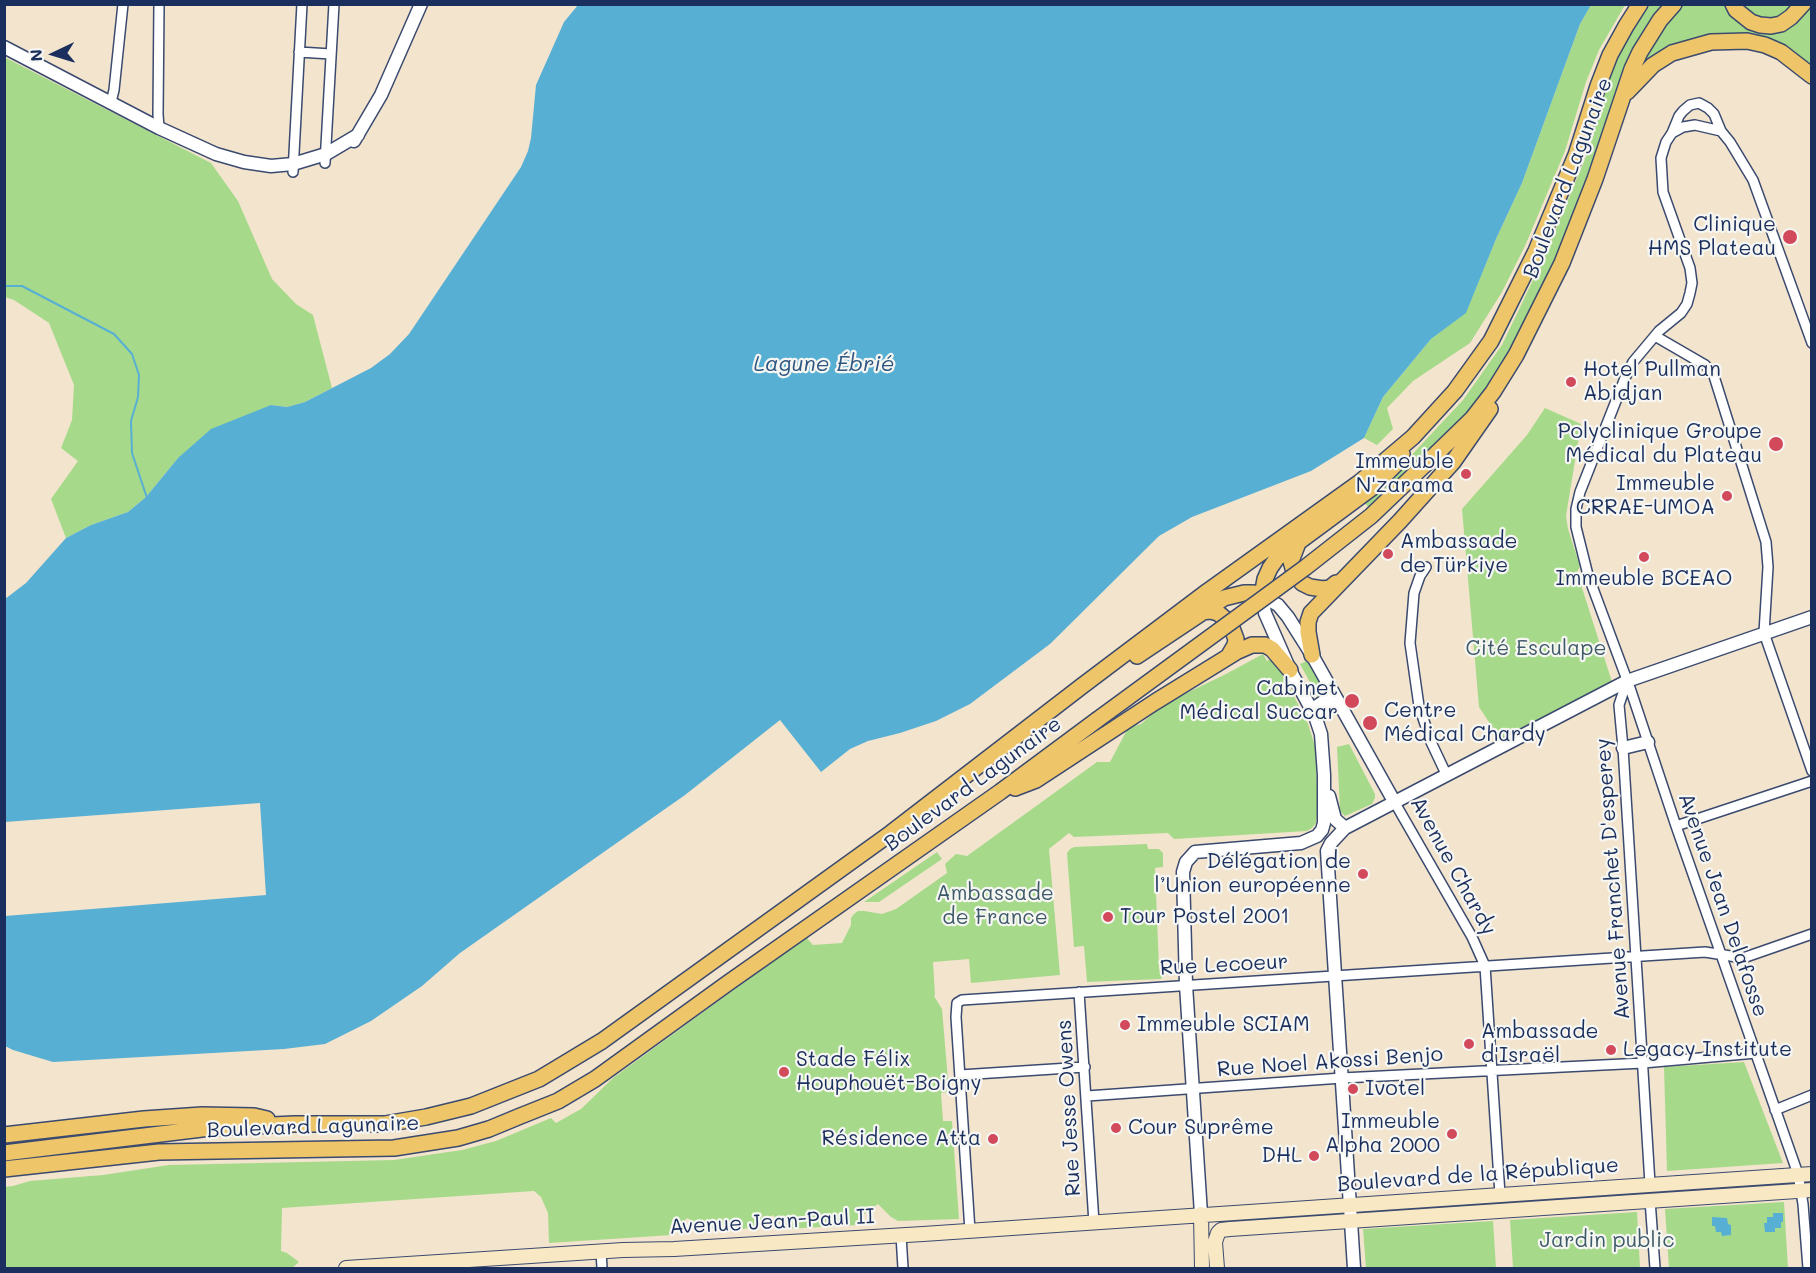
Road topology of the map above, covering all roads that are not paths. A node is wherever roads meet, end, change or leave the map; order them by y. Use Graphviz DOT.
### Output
graph roads {
  1 [pos="123,4"];
  2 [pos="159,4"];
  3 [pos="302,4"];
  4 [pos="334,4"];
  5 [pos="421,4"];
  6 [pos="1640,4"];
  7 [pos="1674,4"];
  8 [pos="1733,4"];
  9 [pos="1803,4"];
  10 [pos="4,47"];
  11 [pos="299,52"];
  12 [pos="332,54"];
  13 [pos="1812,76"];
  14 [pos="1623,96"];
  15 [pos="111,102"];
  16 [pos="159,128"];
  17 [pos="1721,131"];
  18 [pos="1672,133"];
  19 [pos="326,159"];
  20 [pos="293,168"];
  21 [pos="1562,263"];
  22 [pos="1655,336"];
  23 [pos="1812,343"];
  24 [pos="1413,437"];
  25 [pos="1299,541"];
  26 [pos="1426,567"];
  27 [pos="1347,575"];
  28 [pos="1262,596"];
  29 [pos="1201,612"];
  30 [pos="1812,618"];
  31 [pos="1764,633"];
  32 [pos="1312,655"];
  33 [pos="1228,657"];
  34 [pos="1290,670"];
  35 [pos="1627,681"];
  36 [pos="1082,686"];
  37 [pos="1339,705"];
  38 [pos="1315,716"];
  39 [pos="1648,742"];
  40 [pos="1623,748"];
  41 [pos="1812,771"];
  42 [pos="1324,775"];
  43 [pos="1446,776"];
  44 [pos="1812,781"];
  45 [pos="1000,792"];
  46 [pos="1395,803"];
  47 [pos="1676,826"];
  48 [pos="1345,828"];
  49 [pos="1301,843"];
  50 [pos="1327,851"];
  51 [pos="1812,934"];
  52 [pos="1723,955"];
  53 [pos="1635,956"];
  54 [pos="1485,966"];
  55 [pos="1336,976"];
  56 [pos="1186,985"];
  57 [pos="1080,992"];
  58 [pos="1756,1053"];
  59 [pos="1643,1063"];
  60 [pos="1085,1067"];
  61 [pos="1492,1072"];
  62 [pos="960,1075"];
  63 [pos="1342,1078"];
  64 [pos="1192,1089"];
  65 [pos="1812,1095"];
  66 [pos="1087,1096"];
  67 [pos="1775,1110"];
  68 [pos="294,1124"];
  69 [pos="12,1134"];
  70 [pos="4,1152"];
  71 [pos="42,1166"];
  72 [pos="4,1169"];
  73 [pos="1805,1174"];
  74 [pos="4,1175"];
  75 [pos="1650,1184"];
  76 [pos="1806,1190"];
  77 [pos="1500,1195"];
  78 [pos="1650,1200"];
  79 [pos="1350,1204"];
  80 [pos="1201,1214"];
  81 [pos="1351,1220"];
  82 [pos="1094,1223"];
  83 [pos="970,1231"];
  84 [pos="1218,1233"];
  85 [pos="901,1235"];
  86 [pos="601,1251"];
  87 [pos="346,1269"];
  88 [pos="603,1269"];
  89 [pos="903,1269"];
  90 [pos="1202,1269"];
  91 [pos="1217,1269"];
  92 [pos="1354,1269"];
  93 [pos="1655,1269"];
  94 [pos="1808,1269"];
  1 -- 15 [label="street"];
  2 -- 16 [label="street"];
  3 -- 11 [label="street"];
  4 -- 12 [label="street"];
  5 -- 19 [label="street"];
  6 -- 24 [label="highway, Boulevard Lagunaire"];
  7 -- 14 [label="highway, Boulevard Lagunaire"];
  8 -- 9 [label="highway"];
  10 -- 15 [label="street"];
  11 -- 12 [label="street"];
  11 -- 20 [label="street"];
  12 -- 19 [label="street"];
  13 -- 14 [label="highway"];
  14 -- 21 [label="highway, Boulevard Lagunaire"];
  15 -- 16 [label="street"];
  16 -- 20 [label="street"];
  17 -- 18 [label="street"];
  17 -- 18 [label="street, Avenue Jean Delafosse"];
  17 -- 23 [label="street"];
  18 -- 22 [label="street, Avenue Jean Delafosse"];
  19 -- 20 [label="street"];
  21 -- 27 [label="highway"];
  21 -- 45 [label="highway, Boulevard Lagunaire, bridge"];
  22 -- 31 [label="street"];
  22 -- 35 [label="street, Avenue Jean Delafosse"];
  24 -- 25 [label="highway"];
  24 -- 36 [label="highway, Boulevard Lagunaire"];
  25 -- 27 [label="highway"];
  25 -- 28 [label="highway"];
  26 -- 43 [label="street"];
  27 -- 32 [label="highway"];
  28 -- 29 [label="highway"];
  28 -- 32 [label="street, Avenue Chardy"];
  28 -- 34 [label="street"];
  29 -- 33 [label="highway"];
  29 -- 36 [label="highway"];
  30 -- 31 [label="street"];
  31 -- 35 [label="street"];
  31 -- 41 [label="street"];
  32 -- 37 [label="street, Avenue Chardy"];
  33 -- 34 [label="highway"];
  33 -- 45 [label="highway"];
  34 -- 38 [label="street"];
  35 -- 39 [label="street, Avenue Jean Delafosse"];
  35 -- 40 [label="street, Avenue Franchet D'esperey"];
  35 -- 43 [label="street"];
  36 -- 68 [label="highway, Boulevard Lagunaire"];
  37 -- 38 [label="street"];
  37 -- 46 [label="street, Avenue Chardy"];
  38 -- 42 [label="street"];
  39 -- 40 [label="street"];
  39 -- 47 [label="street, Avenue Jean Delafosse"];
  40 -- 53 [label="street, Avenue Franchet D'esperey"];
  42 -- 48 [label="street"];
  42 -- 49 [label="street"];
  43 -- 46 [label="street"];
  44 -- 47 [label="street"];
  45 -- 71 [label="highway, Boulevard Lagunaire"];
  46 -- 48 [label="street"];
  46 -- 54 [label="street, Avenue Chardy"];
  47 -- 52 [label="street, Avenue Jean Delafosse"];
  48 -- 50 [label="street"];
  49 -- 50 [label="street"];
  49 -- 56 [label="street"];
  50 -- 55 [label="street"];
  51 -- 52 [label="street, Rue Lecoeur"];
  52 -- 53 [label="street, Rue Lecoeur"];
  52 -- 58 [label="street, Avenue Jean Delafosse"];
  53 -- 54 [label="street, Rue Lecoeur"];
  53 -- 59 [label="street, Avenue Franchet D'esperey"];
  54 -- 55 [label="street, Rue Lecoeur"];
  54 -- 61 [label="street, Avenue Chardy"];
  55 -- 56 [label="street, Rue Lecoeur"];
  55 -- 63 [label="street"];
  56 -- 57 [label="street, Rue Lecoeur"];
  56 -- 64 [label="street"];
  57 -- 60 [label="street, Rue Jesse Owens"];
  57 -- 62 [label="street, Rue Lecoeur"];
  58 -- 59 [label="street, Rue Noel Akossi Benjo"];
  58 -- 67 [label="street, Avenue Jean Delafosse"];
  59 -- 61 [label="street, Rue Noel Akossi Benjo"];
  59 -- 75 [label="street, Avenue Franchet D'esperey"];
  60 -- 62 [label="street"];
  60 -- 66 [label="street, Rue Jesse Owens"];
  61 -- 63 [label="street, Rue Noel Akossi Benjo"];
  61 -- 77 [label="street, Avenue Chardy"];
  62 -- 83 [label="street, Rue Lecoeur"];
  63 -- 64 [label="street, Rue Noel Akossi Benjo"];
  63 -- 79 [label="street"];
  64 -- 66 [label="street, Rue Noel Akossi Benjo"];
  64 -- 80 [label="street"];
  65 -- 67 [label="street"];
  66 -- 82 [label="street, Rue Jesse Owens"];
  67 -- 73 [label="street, Avenue Jean Delafosse"];
  68 -- 69 [label="highway"];
  68 -- 70 [label="highway, Boulevard Lagunaire"];
  71 -- 72 [label="highway, Boulevard Lagunaire"];
  71 -- 74 [label="highway"];
  73 -- 75 [label="main road, Boulevard de la République"];
  73 -- 76 [label="street, Avenue Jean Delafosse"];
  75 -- 77 [label="main road, Boulevard de la République"];
  75 -- 78 [label="street"];
  76 -- 78 [label="main road, Boulevard de la République"];
  76 -- 94 [label="street, Avenue Jean Delafosse"];
  77 -- 79 [label="main road, Boulevard de la République"];
  78 -- 81 [label="main road, Boulevard de la République"];
  78 -- 93 [label="street"];
  79 -- 80 [label="main road, Boulevard de la République"];
  79 -- 81 [label="street"];
  80 -- 82 [label="main road, Avenue Jean-Paul II"];
  80 -- 84 [label="main road"];
  80 -- 90 [label="main road"];
  81 -- 84 [label="main road, Boulevard de la République"];
  81 -- 92 [label="street"];
  82 -- 83 [label="main road, Avenue Jean-Paul II"];
  83 -- 85 [label="main road, Avenue Jean-Paul II"];
  84 -- 91 [label="main road"];
  85 -- 86 [label="main road, Avenue Jean-Paul II"];
  85 -- 89 [label="street"];
  86 -- 87 [label="main road, Avenue Jean-Paul II"];
  86 -- 88 [label="street"];
}
